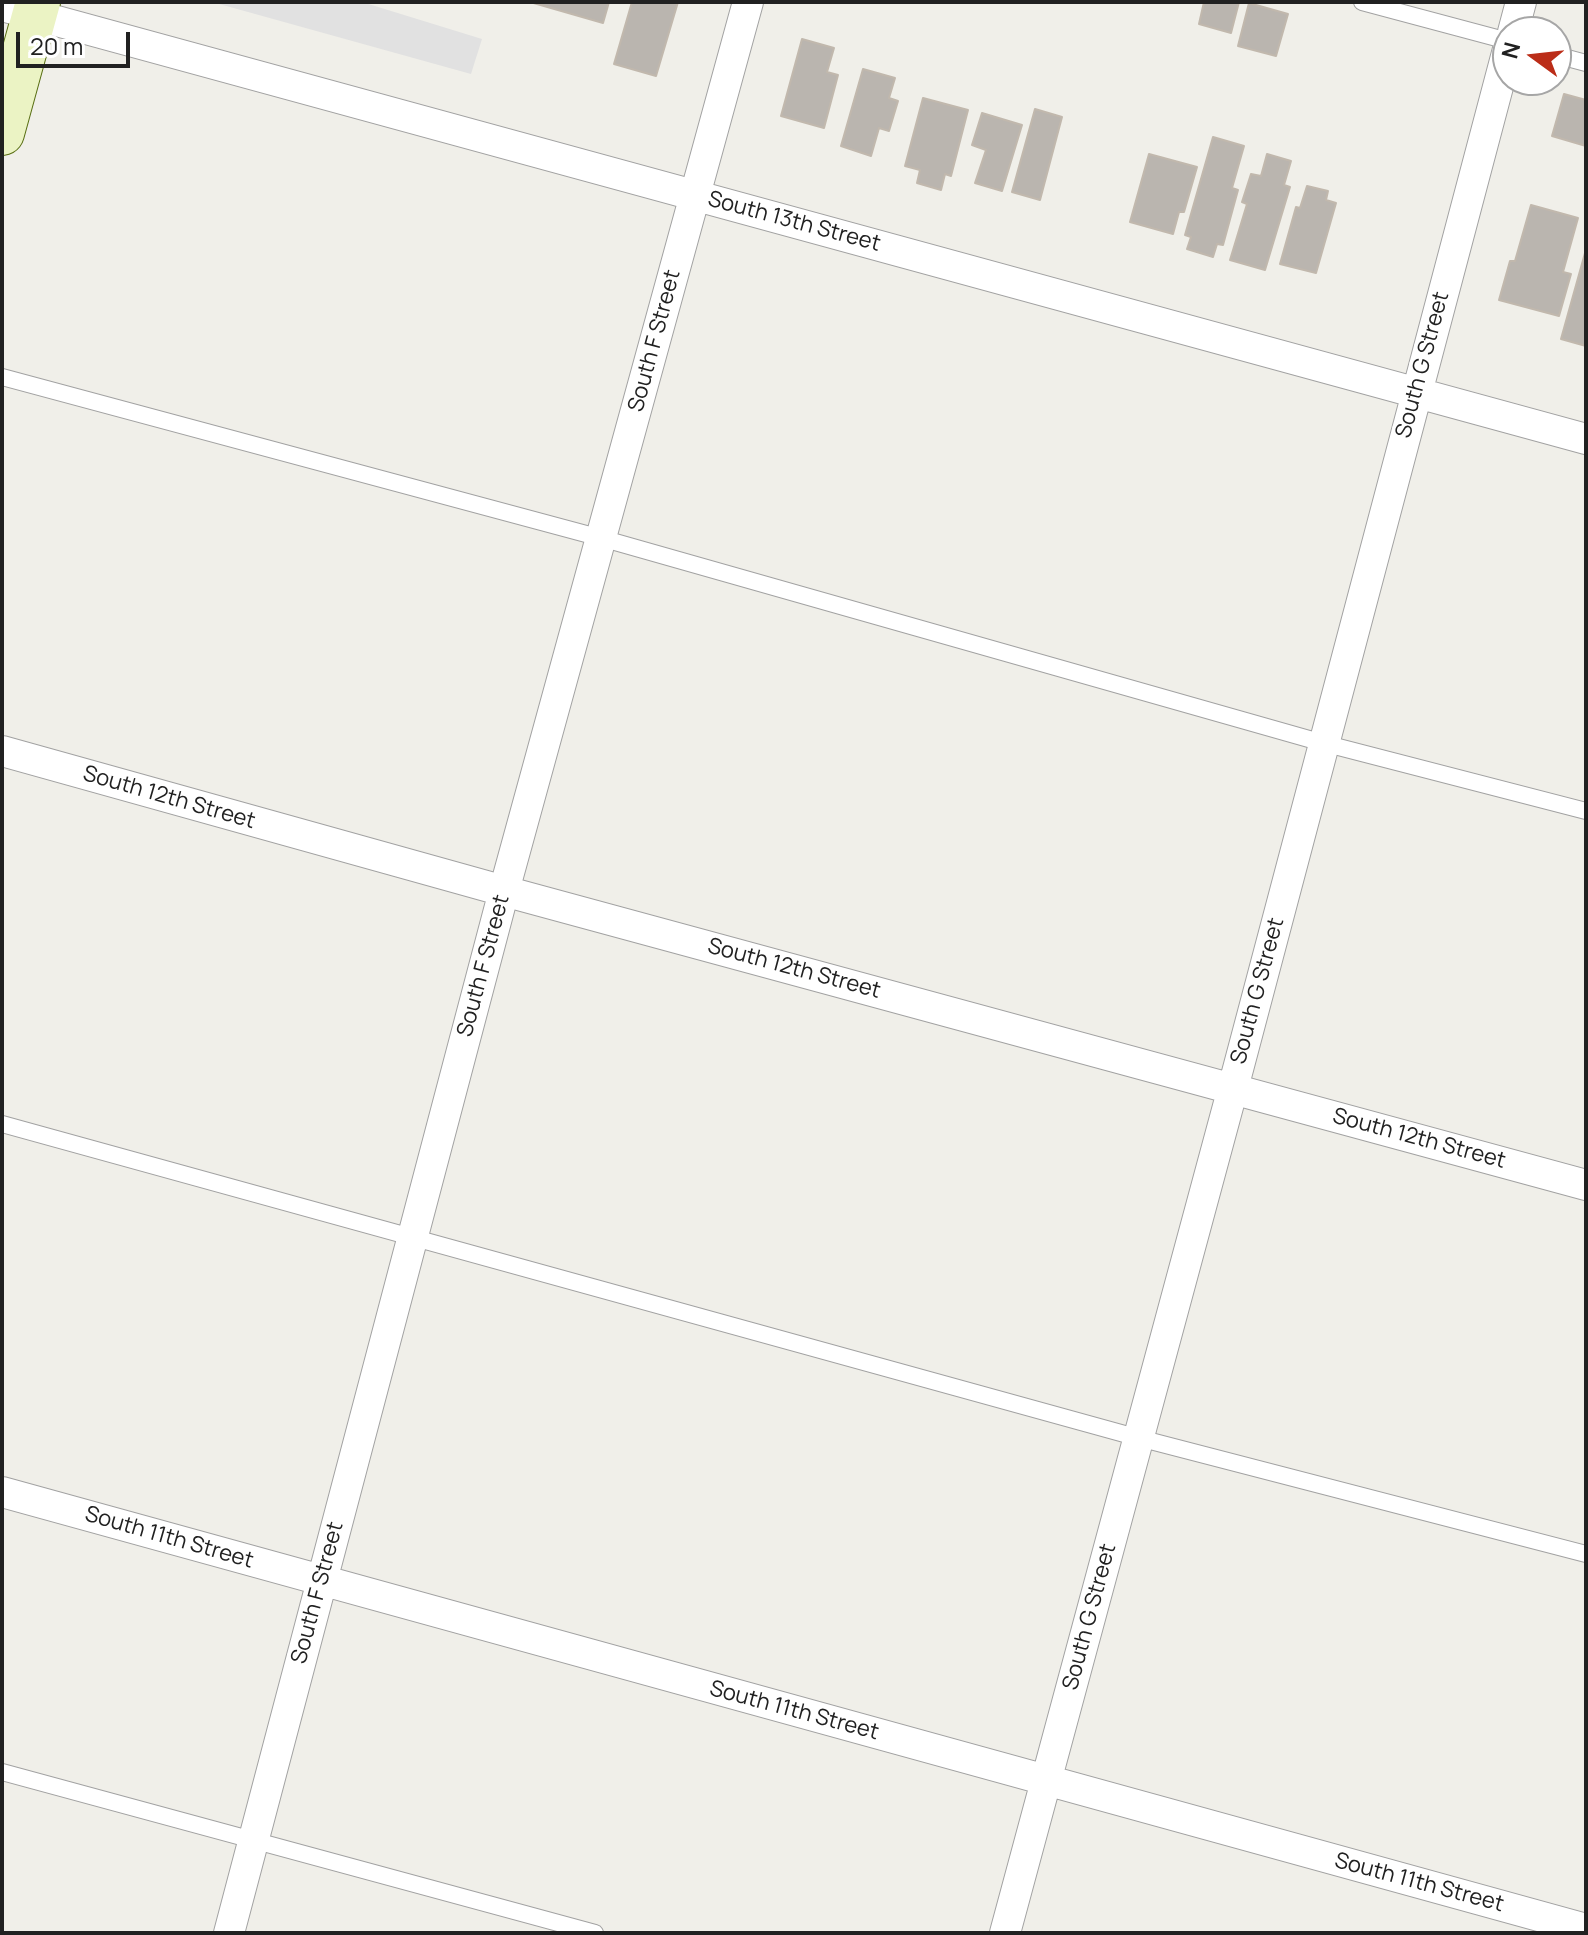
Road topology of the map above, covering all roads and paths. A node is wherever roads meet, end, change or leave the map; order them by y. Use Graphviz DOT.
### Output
graph roads {
  1 [pos="748,2"];
  2 [pos="1362,2"];
  3 [pos="25,8"];
  4 [pos="1492,37"];
  5 [pos="1495,96"];
  6 [pos="2,133"];
  7 [pos="696,196"];
  8 [pos="2,377"];
  9 [pos="1416,392"];
  10 [pos="1586,439"];
  11 [pos="601,538"];
  12 [pos="1323,743"];
  13 [pos="2,751"];
  14 [pos="1586,811"];
  15 [pos="504,891"];
  16 [pos="1233,1088"];
  17 [pos="2,1124"];
  18 [pos="1586,1185"];
  19 [pos="412,1237"];
  20 [pos="1139,1438"];
  21 [pos="2,1492"];
  22 [pos="1586,1554"];
  23 [pos="320,1581"];
  24 [pos="2,1772"];
  25 [pos="1046,1781"];
  26 [pos="253,1840"];
  27 [pos="1586,1929"];
  28 [pos="229,1933"];
  29 [pos="595,1933"];
  30 [pos="1005,1933"];
  1 -- 7 [label="street, South F Street"];
  2 -- 4 [label="lane"];
  3 -- 6 [label="street"];
  3 -- 7 [label="street, South 13th Street"];
  5 -- 9 [label="street, South G Street"];
  7 -- 9 [label="street, South 13th Street"];
  7 -- 11 [label="street, South F Street"];
  8 -- 11 [label="lane"];
  9 -- 10 [label="street, South 13th Street"];
  9 -- 12 [label="street, South G Street"];
  11 -- 12 [label="lane"];
  11 -- 15 [label="street, South F Street"];
  12 -- 14 [label="lane"];
  12 -- 16 [label="street, South G Street"];
  13 -- 15 [label="street, South 12th Street"];
  15 -- 16 [label="street, South 12th Street"];
  15 -- 19 [label="street, South F Street"];
  16 -- 18 [label="street, South 12th Street"];
  16 -- 20 [label="street, South G Street"];
  17 -- 19 [label="lane"];
  19 -- 20 [label="lane"];
  19 -- 23 [label="street, South F Street"];
  20 -- 22 [label="lane"];
  20 -- 25 [label="street, South G Street"];
  21 -- 23 [label="street, South 11th Street"];
  23 -- 25 [label="street, South 11th Street"];
  23 -- 26 [label="street, South F Street"];
  24 -- 26 [label="lane"];
  25 -- 27 [label="street, South 11th Street"];
  25 -- 30 [label="street, South G Street"];
  26 -- 28 [label="street, South F Street"];
  26 -- 29 [label="lane"];
}
